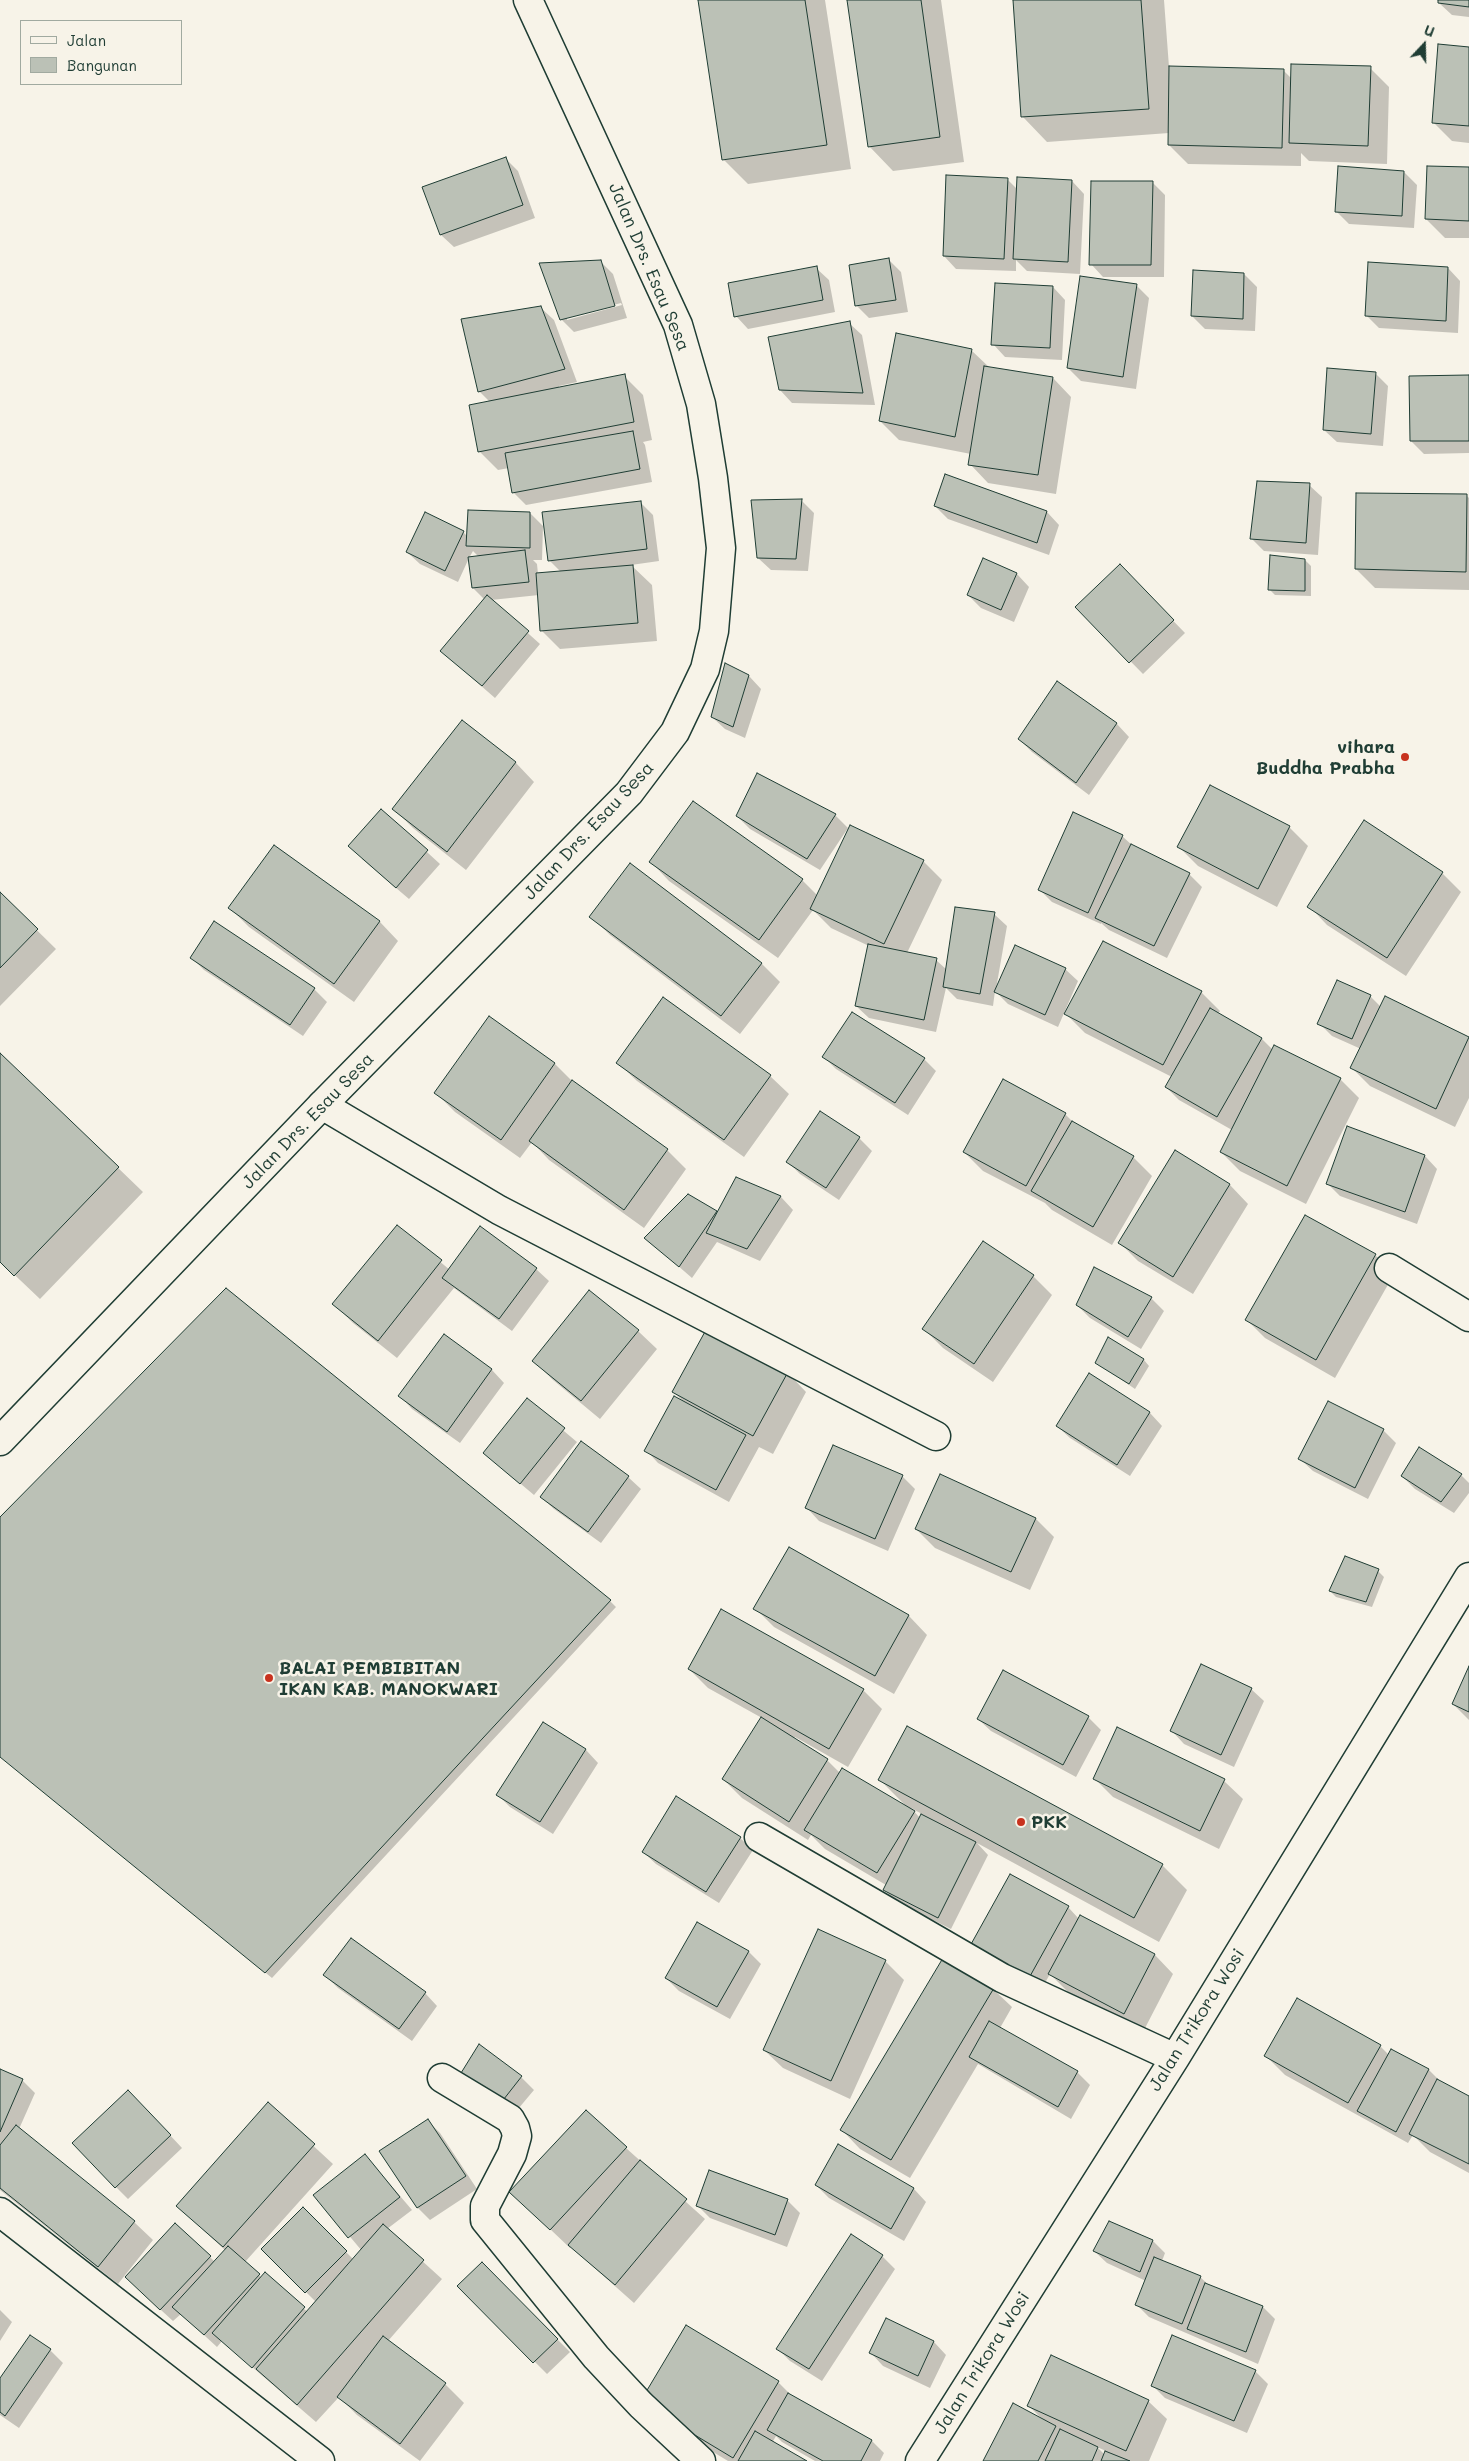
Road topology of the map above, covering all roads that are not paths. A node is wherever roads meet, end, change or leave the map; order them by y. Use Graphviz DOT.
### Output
graph roads {
  1 [pos="528,0"];
  2 [pos="322,1105"];
  3 [pos="1389,1268"];
  4 [pos="1469,1317"];
  5 [pos="936,1436"];
  6 [pos="0,1441"];
  7 [pos="1469,1577"];
  8 [pos="759,1837"];
  9 [pos="1175,2058"];
  10 [pos="442,2078"];
  11 [pos="0,2212"];
  12 [pos="320,2461"];
  13 [pos="701,2461"];
  14 [pos="920,2461"];
  1 -- 2 [label="main road, Jalan Drs. Esau Sesa"];
  2 -- 5 [label="main road"];
  2 -- 6 [label="main road, Jalan Drs. Esau Sesa"];
  3 -- 4 [label="main road"];
  7 -- 9 [label="main road, Jalan Trikora Wosi"];
  8 -- 9 [label="main road"];
  9 -- 14 [label="main road, Jalan Trikora Wosi"];
  10 -- 13 [label="main road"];
  11 -- 12 [label="main road"];
}
